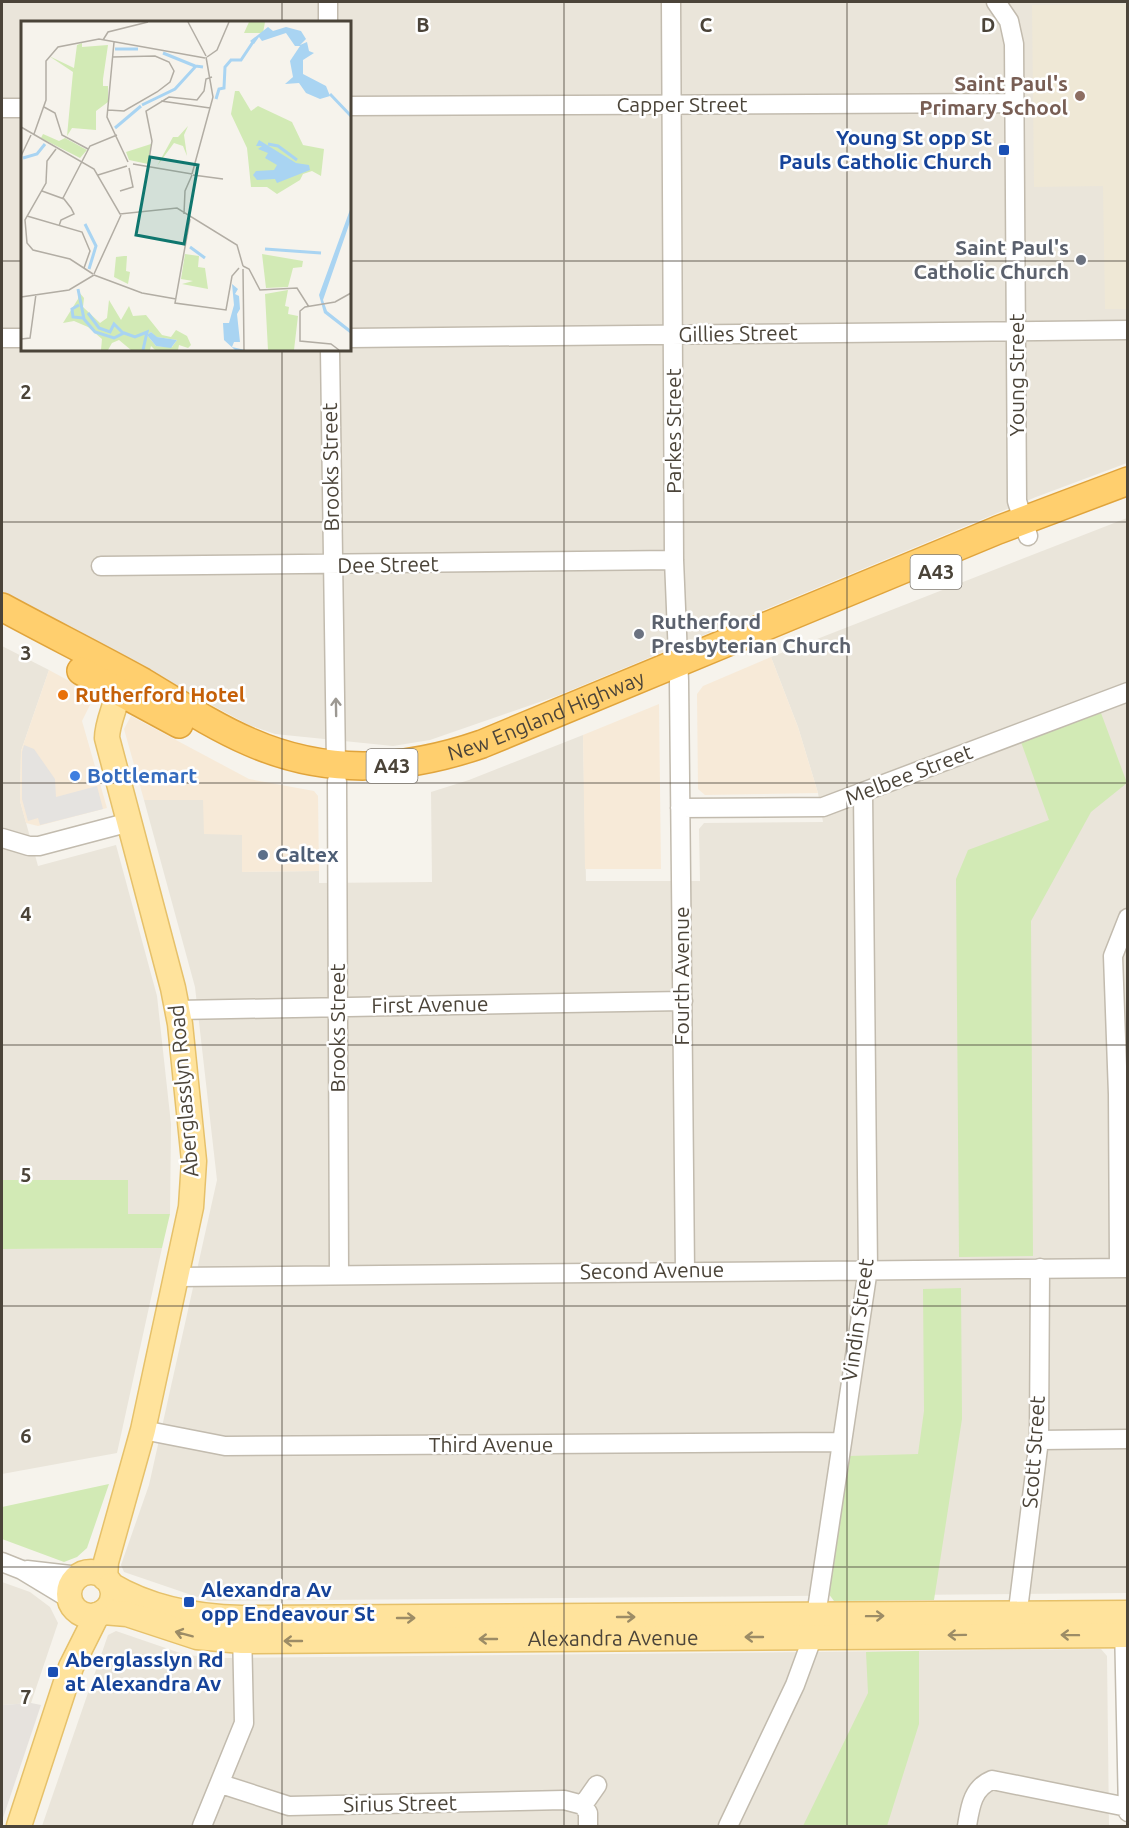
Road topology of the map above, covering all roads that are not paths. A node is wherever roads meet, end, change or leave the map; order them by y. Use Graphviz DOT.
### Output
graph roads {
  1 [pos="328,2"];
  2 [pos="671,2"];
  3 [pos="996,2"];
  4 [pos="328,21"];
  5 [pos="1014,103"];
  6 [pos="671,105"];
  7 [pos="351,106"];
  8 [pos="2,108"];
  9 [pos="21,108"];
  10 [pos="1128,330"];
  11 [pos="1017,331"];
  12 [pos="673,335"];
  13 [pos="2,338"];
  14 [pos="21,338"];
  15 [pos="351,338"];
  16 [pos="330,351"];
  17 [pos="1128,482"];
  18 [pos="1128,498"];
  19 [pos="1025,529"];
  20 [pos="674,560"];
  21 [pos="332,566"];
  22 [pos="101,567"];
  23 [pos="2,607"];
  24 [pos="2,627"];
  25 [pos="109,665"];
  26 [pos="679,672"];
  27 [pos="120,692"];
  28 [pos="1128,692"];
  29 [pos="337,773"];
  30 [pos="863,792"];
  31 [pos="680,808"];
  32 [pos="130,822"];
  33 [pos="2,838"];
  34 [pos="1128,918"];
  35 [pos="683,1001"];
  36 [pos="338,1007"];
  37 [pos="178,1010"];
  38 [pos="1123,1094"];
  39 [pos="1040,1268"];
  40 [pos="1123,1268"];
  41 [pos="868,1269"];
  42 [pos="685,1271"];
  43 [pos="339,1275"];
  44 [pos="176,1277"];
  45 [pos="143,1430"];
  46 [pos="1128,1439"];
  47 [pos="1038,1440"];
  48 [pos="841,1442"];
  49 [pos="2,1562"];
  50 [pos="22,1570"];
  51 [pos="95,1578"];
  52 [pos="70,1602"];
  53 [pos="100,1614"];
  54 [pos="1016,1624"];
  55 [pos="1126,1624"];
  56 [pos="814,1627"];
  57 [pos="242,1630"];
  58 [pos="71,1667"];
  59 [pos="220,1784"];
  60 [pos="597,1785"];
  61 [pos="583,1804"];
  62 [pos="1127,1809"];
  63 [pos="19,1827"];
  64 [pos="202,1827"];
  65 [pos="588,1827"];
  66 [pos="728,1827"];
  67 [pos="967,1827"];
  1 -- 4 [label="street"];
  2 -- 6 [label="street, Parkes Street"];
  3 -- 5 [label="street, Young Street"];
  5 -- 6 [label="street, Capper Street"];
  5 -- 11 [label="street, Young Street"];
  6 -- 7 [label="street, Capper Street"];
  6 -- 12 [label="street, Parkes Street"];
  8 -- 9 [label="street"];
  10 -- 11 [label="street, Gillies Street"];
  11 -- 12 [label="street, Gillies Street"];
  11 -- 19 [label="street, Young Street"];
  12 -- 15 [label="street, Gillies Street"];
  12 -- 20 [label="street, Parkes Street"];
  13 -- 14 [label="street"];
  16 -- 21 [label="street, Brooks Street"];
  17 -- 19 [label="highway, New England Highway / A43"];
  18 -- 19 [label="highway, New England Highway / A43"];
  19 -- 26 [label="highway, New England Highway / A43"];
  20 -- 21 [label="street, Dee Street"];
  20 -- 26 [label="street, Parkes Street"];
  21 -- 22 [label="street, Dee Street"];
  29 -- 21 [label="street, Brooks Street, one-way"];
  23 -- 25 [label="highway, New England Highway / A43"];
  24 -- 27 [label="highway, New England Highway / A43"];
  25 -- 27 [label="main road"];
  25 -- 29 [label="highway, New England Highway / A43"];
  26 -- 29 [label="highway, New England Highway / A43"];
  26 -- 31 [label="street, Fourth Avenue"];
  27 -- 29 [label="highway, New England Highway / A43"];
  27 -- 32 [label="main road, Aberglasslyn Road"];
  28 -- 30 [label="street, Melbee Street"];
  29 -- 36 [label="street, Brooks Street"];
  30 -- 31 [label="street, Melbee Street"];
  30 -- 41 [label="street, Vindin Street"];
  31 -- 35 [label="street, Fourth Avenue"];
  32 -- 33 [label="street"];
  32 -- 37 [label="main road, Aberglasslyn Road"];
  34 -- 38 [label="street"];
  35 -- 36 [label="street, First Avenue"];
  35 -- 42 [label="street, Fourth Avenue"];
  36 -- 37 [label="street, First Avenue"];
  36 -- 43 [label="street, Brooks Street"];
  37 -- 44 [label="main road, Aberglasslyn Road"];
  38 -- 40 [label="street"];
  39 -- 40 [label="street, Second Avenue"];
  39 -- 41 [label="street, Second Avenue"];
  39 -- 47 [label="street, Scott Street"];
  41 -- 42 [label="street, Second Avenue"];
  41 -- 48 [label="street, Vindin Street"];
  42 -- 43 [label="street, Second Avenue"];
  43 -- 44 [label="street, Second Avenue"];
  44 -- 45 [label="main road, Aberglasslyn Road"];
  45 -- 48 [label="street, Third Avenue"];
  45 -- 51 [label="main road, Aberglasslyn Road"];
  46 -- 47 [label="street"];
  47 -- 54 [label="street, Scott Street"];
  48 -- 56 [label="street, Vindin Street"];
  49 -- 50 [label="street"];
  50 -- 51 [label="street"];
  50 -- 52 [label="street"];
  51 -- 52 [label="main road"];
  51 -- 53 [label="main road"];
  51 -- 57 [label="main road, Alexandra Avenue"];
  52 -- 53 [label="main road"];
  52 -- 58 [label="main road"];
  57 -- 53 [label="main road, Alexandra Avenue, one-way"];
  53 -- 58 [label="main road"];
  54 -- 55 [label="main road, Alexandra Avenue"];
  54 -- 56 [label="main road, Alexandra Avenue"];
  55 -- 62 [label="street"];
  56 -- 57 [label="main road, Alexandra Avenue"];
  56 -- 66 [label="street, Vindin Street"];
  57 -- 59 [label="street"];
  58 -- 63 [label="main road"];
  59 -- 61 [label="street, Sirius Street"];
  59 -- 64 [label="street"];
  60 -- 61 [label="street"];
  61 -- 65 [label="street"];
  62 -- 67 [label="street"];
}
